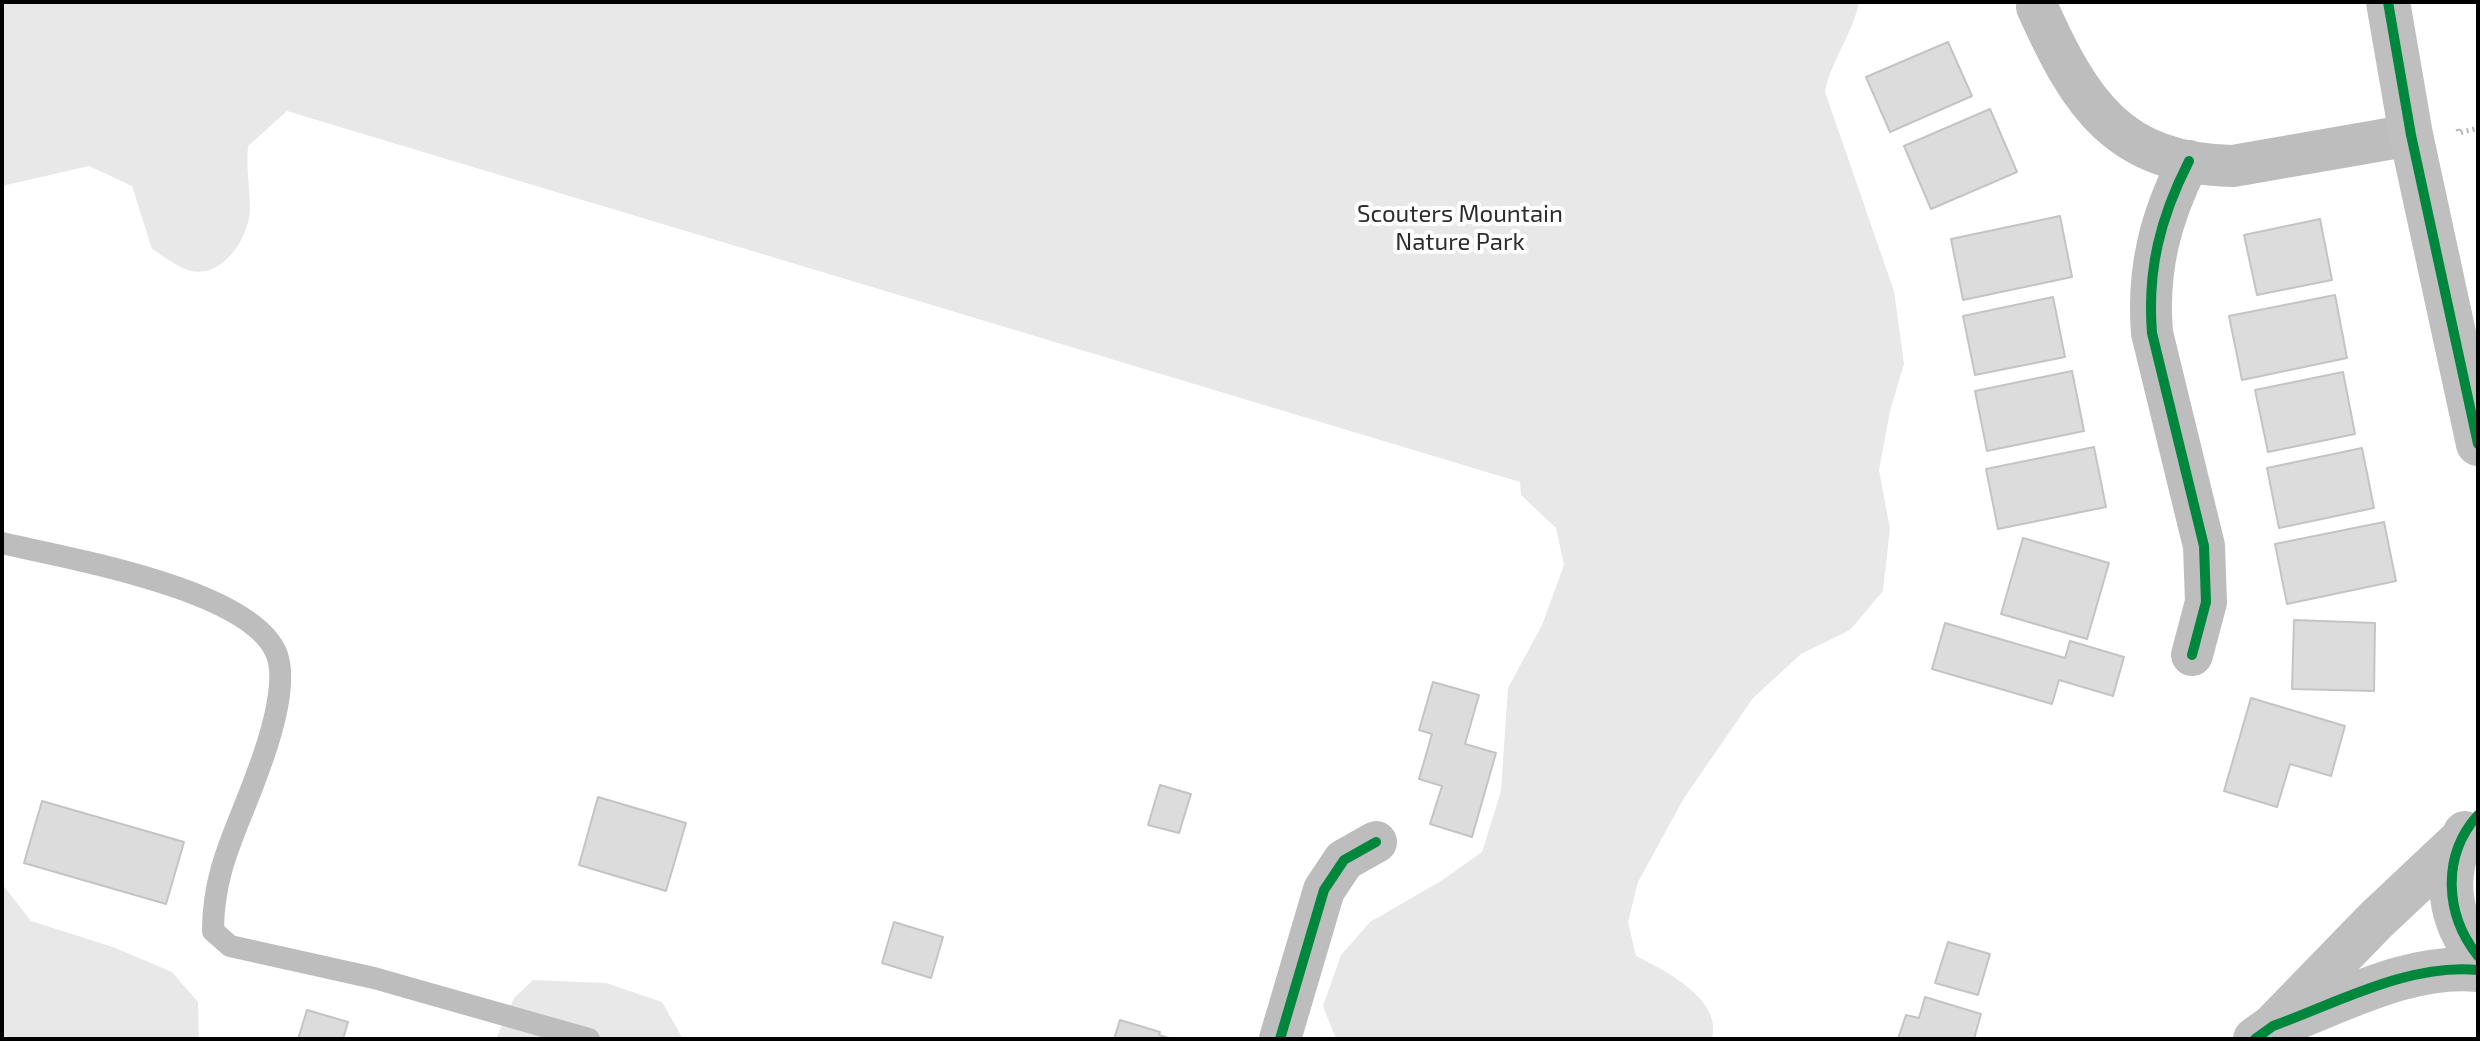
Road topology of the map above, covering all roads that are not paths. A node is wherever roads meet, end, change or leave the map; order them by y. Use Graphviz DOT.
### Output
graph roads {
  1 [pos="2388,2"];
  2 [pos="2036,4"];
  3 [pos="2411,135"];
  4 [pos="2189,161"];
  5 [pos="2478,444"];
  6 [pos="2,543"];
  7 [pos="2192,655"];
  8 [pos="2473,821"];
  9 [pos="1376,842"];
  10 [pos="2478,956"];
  11 [pos="2478,970"];
  12 [pos="2264,1033"];
  13 [pos="589,1039"];
  14 [pos="1280,1039"];
  1 -- 3 [label="main road"];
  2 -- 4 [label="street"];
  3 -- 4 [label="street"];
  3 -- 5 [label="main road"];
  4 -- 7 [label="street"];
  6 -- 13 [label="lane"];
  8 -- 10 [label="main road"];
  8 -- 12 [label="main road"];
  9 -- 14 [label="street"];
  11 -- 12 [label="main road"];
}
